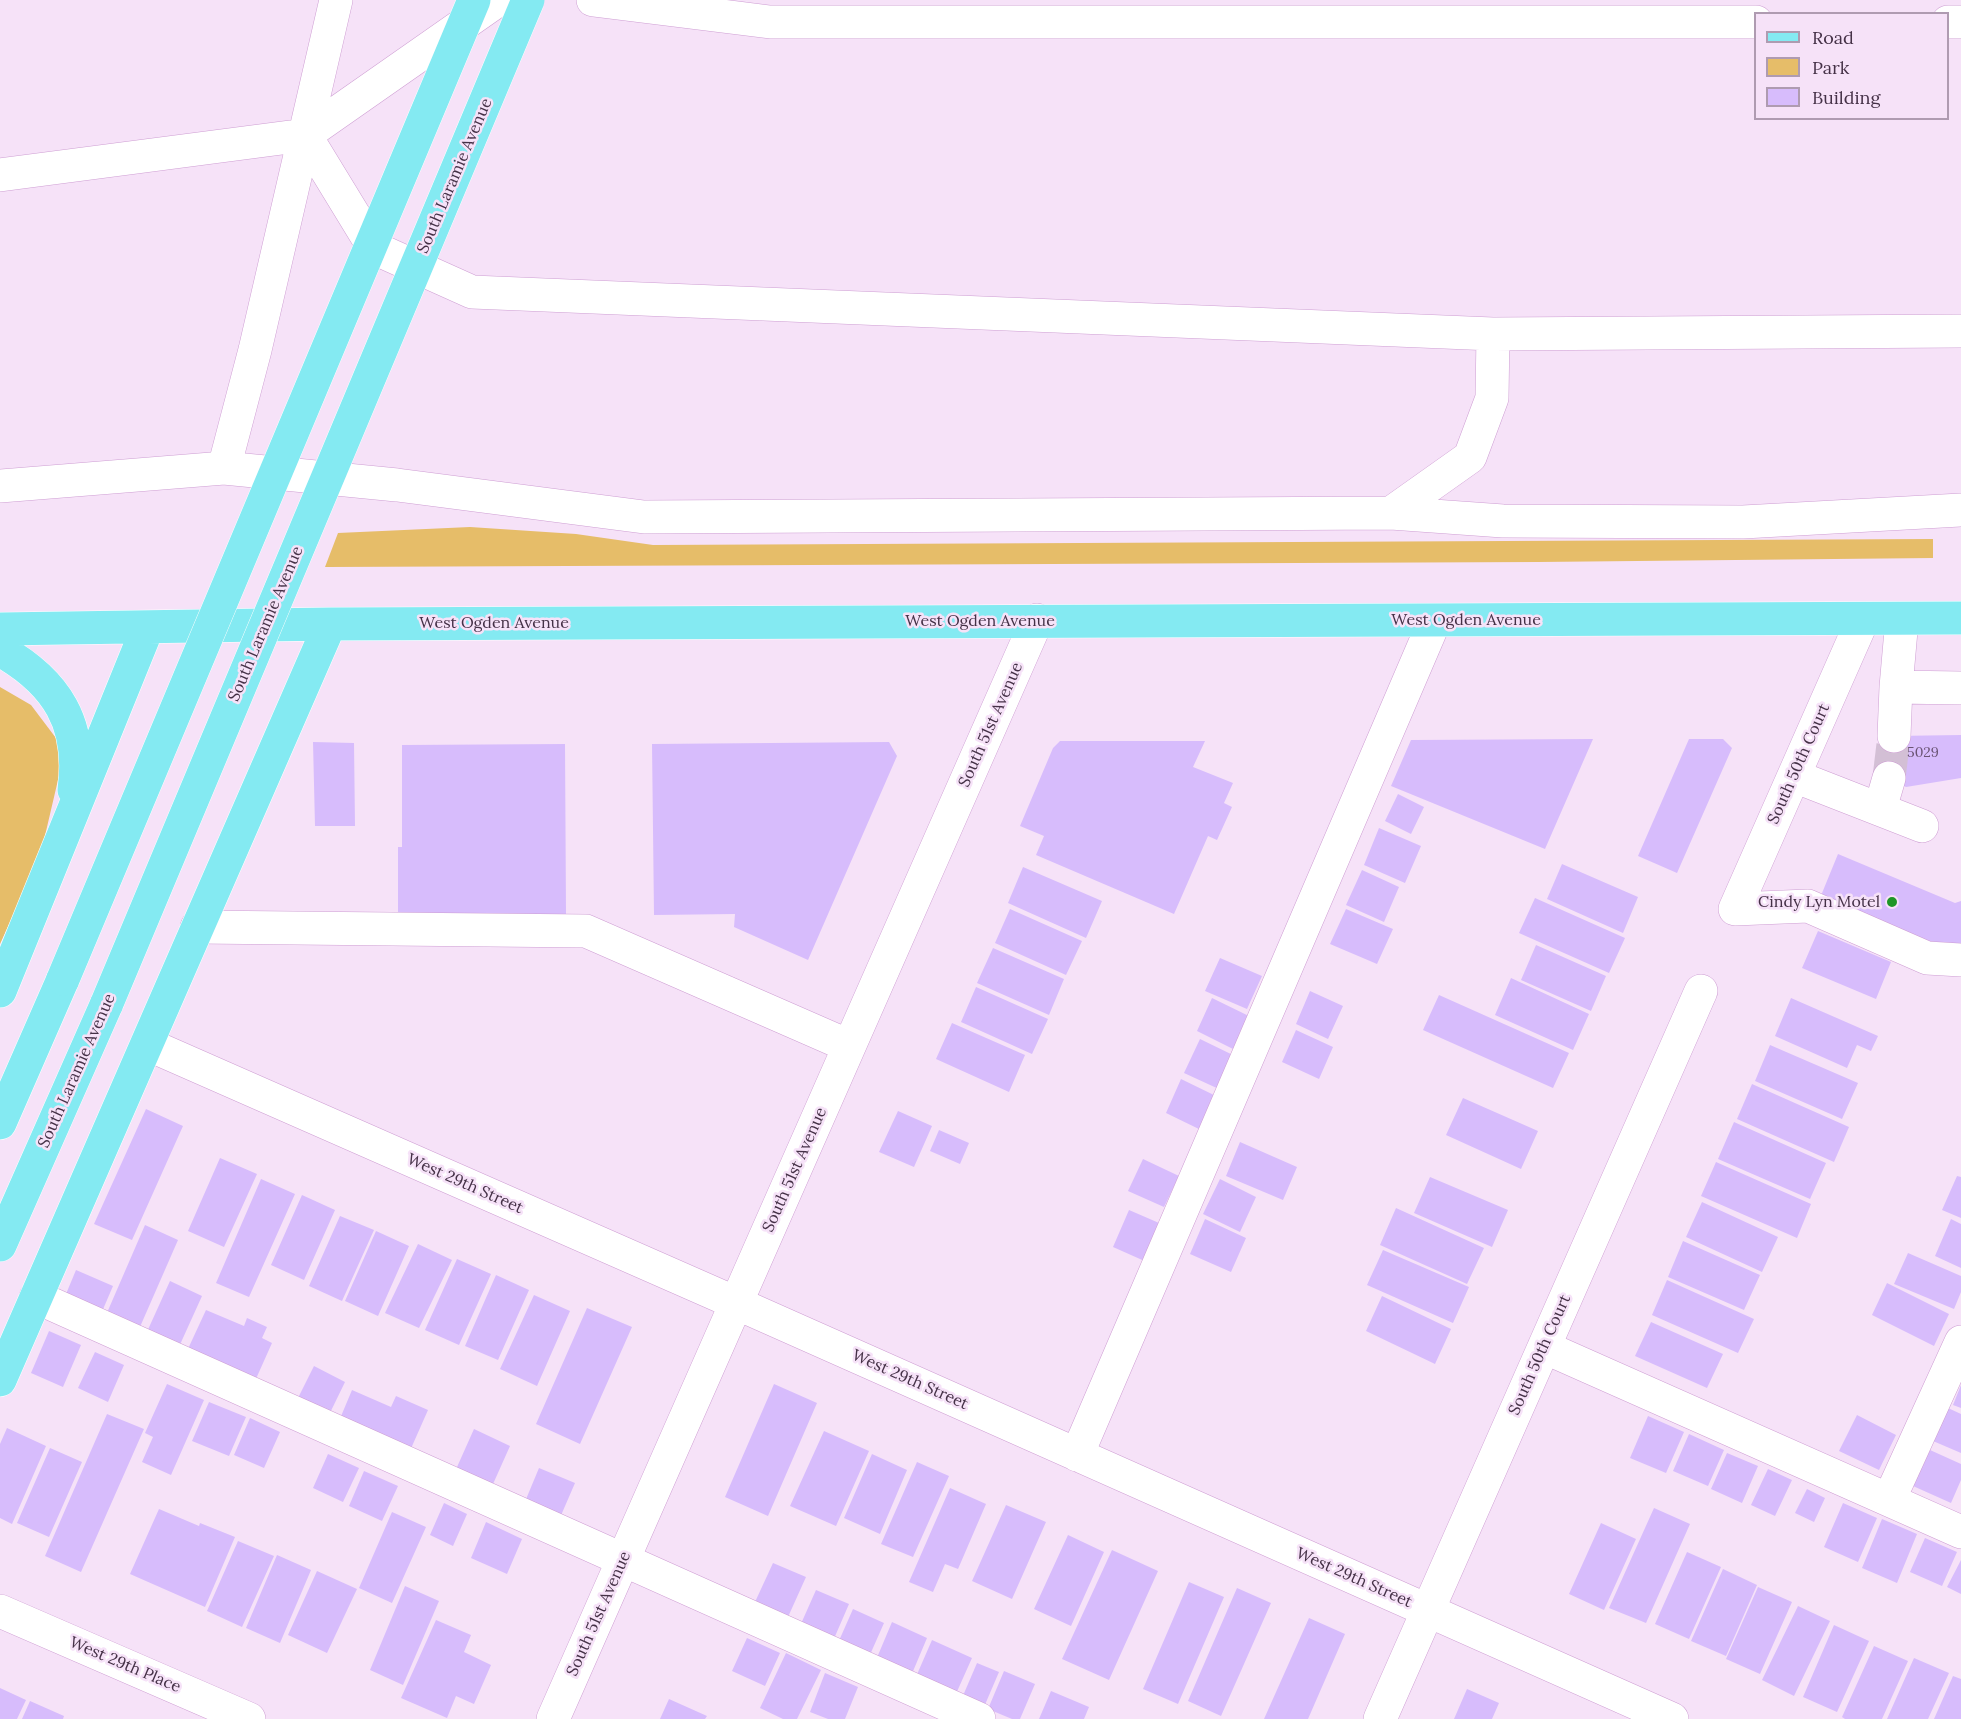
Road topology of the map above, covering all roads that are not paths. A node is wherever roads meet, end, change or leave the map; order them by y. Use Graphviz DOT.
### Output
graph roads {
  1 [pos="336,0"];
  2 [pos="474,0"];
  3 [pos="498,0"];
  4 [pos="528,0"];
  5 [pos="593,0"];
  6 [pos="638,3"];
  7 [pos="1754,22"];
  8 [pos="305,135"];
  9 [pos="0,175"];
  10 [pos="1961,331"];
  11 [pos="1492,334"];
  12 [pos="224,468"];
  13 [pos="0,486"];
  14 [pos="1961,510"];
  15 [pos="1391,513"];
  16 [pos="1961,618"];
  17 [pos="1863,619"];
  18 [pos="1902,619"];
  19 [pos="1037,620"];
  20 [pos="1435,620"];
  21 [pos="330,624"];
  22 [pos="0,629"];
  23 [pos="147,629"];
  24 [pos="0,650"];
  25 [pos="1896,687"];
  26 [pos="1961,688"];
  27 [pos="1894,736"];
  28 [pos="1794,776"];
  29 [pos="1889,778"];
  30 [pos="1880,809"];
  31 [pos="69,820"];
  32 [pos="1922,826"];
  33 [pos="197,927"];
  34 [pos="1961,960"];
  35 [pos="0,991"];
  36 [pos="1701,991"];
  37 [pos="147,1044"];
  38 [pos="849,1046"];
  39 [pos="0,1123"];
  40 [pos="0,1245"];
  41 [pos="36,1297"];
  42 [pos="736,1303"];
  43 [pos="1961,1342"];
  44 [pos="1544,1347"];
  45 [pos="0,1380"];
  46 [pos="1077,1455"];
  47 [pos="1889,1500"];
  48 [pos="1961,1532"];
  49 [pos="623,1560"];
  50 [pos="0,1611"];
  51 [pos="1428,1611"];
  52 [pos="249,1719"];
  53 [pos="553,1719"];
  54 [pos="979,1719"];
  55 [pos="1380,1719"];
  56 [pos="1672,1719"];
  1 -- 8 [label="street"];
  2 -- 39 [label="main road, bridge"];
  3 -- 8 [label="street"];
  4 -- 40 [label="main road, South Laramie Avenue, bridge"];
  5 -- 6 [label="street"];
  6 -- 7 [label="street"];
  8 -- 9 [label="street"];
  8 -- 11 [label="street"];
  8 -- 12 [label="street"];
  10 -- 11 [label="street"];
  11 -- 15 [label="street"];
  12 -- 13 [label="street"];
  12 -- 15 [label="street"];
  14 -- 15 [label="street"];
  16 -- 18 [label="main road, West Ogden Avenue"];
  17 -- 18 [label="main road, West Ogden Avenue"];
  17 -- 20 [label="main road, West Ogden Avenue"];
  17 -- 28 [label="street, South 50th Court"];
  18 -- 25 [label="street"];
  19 -- 20 [label="main road, West Ogden Avenue"];
  19 -- 21 [label="main road, West Ogden Avenue"];
  19 -- 38 [label="street, South 51st Avenue"];
  20 -- 46 [label="street"];
  21 -- 23 [label="main road, West Ogden Avenue"];
  21 -- 33 [label="main road"];
  22 -- 23 [label="main road, West Ogden Avenue"];
  23 -- 31 [label="main road"];
  24 -- 31 [label="main road"];
  25 -- 26 [label="street"];
  25 -- 27 [label="street"];
  28 -- 30 [label="street"];
  28 -- 34 [label="street, South 50th Court"];
  29 -- 30 [label="street"];
  30 -- 32 [label="street"];
  31 -- 35 [label="main road"];
  33 -- 37 [label="main road"];
  33 -- 38 [label="street"];
  36 -- 44 [label="street, South 50th Court"];
  37 -- 41 [label="main road"];
  37 -- 42 [label="street, West 29th Street"];
  38 -- 42 [label="street, South 51st Avenue"];
  41 -- 45 [label="main road"];
  41 -- 49 [label="street"];
  42 -- 46 [label="street, West 29th Street"];
  42 -- 49 [label="street, South 51st Avenue"];
  43 -- 47 [label="street"];
  44 -- 47 [label="street"];
  44 -- 51 [label="street, South 50th Court"];
  46 -- 51 [label="street, West 29th Street"];
  47 -- 48 [label="street"];
  49 -- 53 [label="street, South 51st Avenue"];
  49 -- 54 [label="street"];
  50 -- 52 [label="street, West 29th Place"];
  51 -- 55 [label="street, South 50th Court"];
  51 -- 56 [label="street, West 29th Street"];
}
